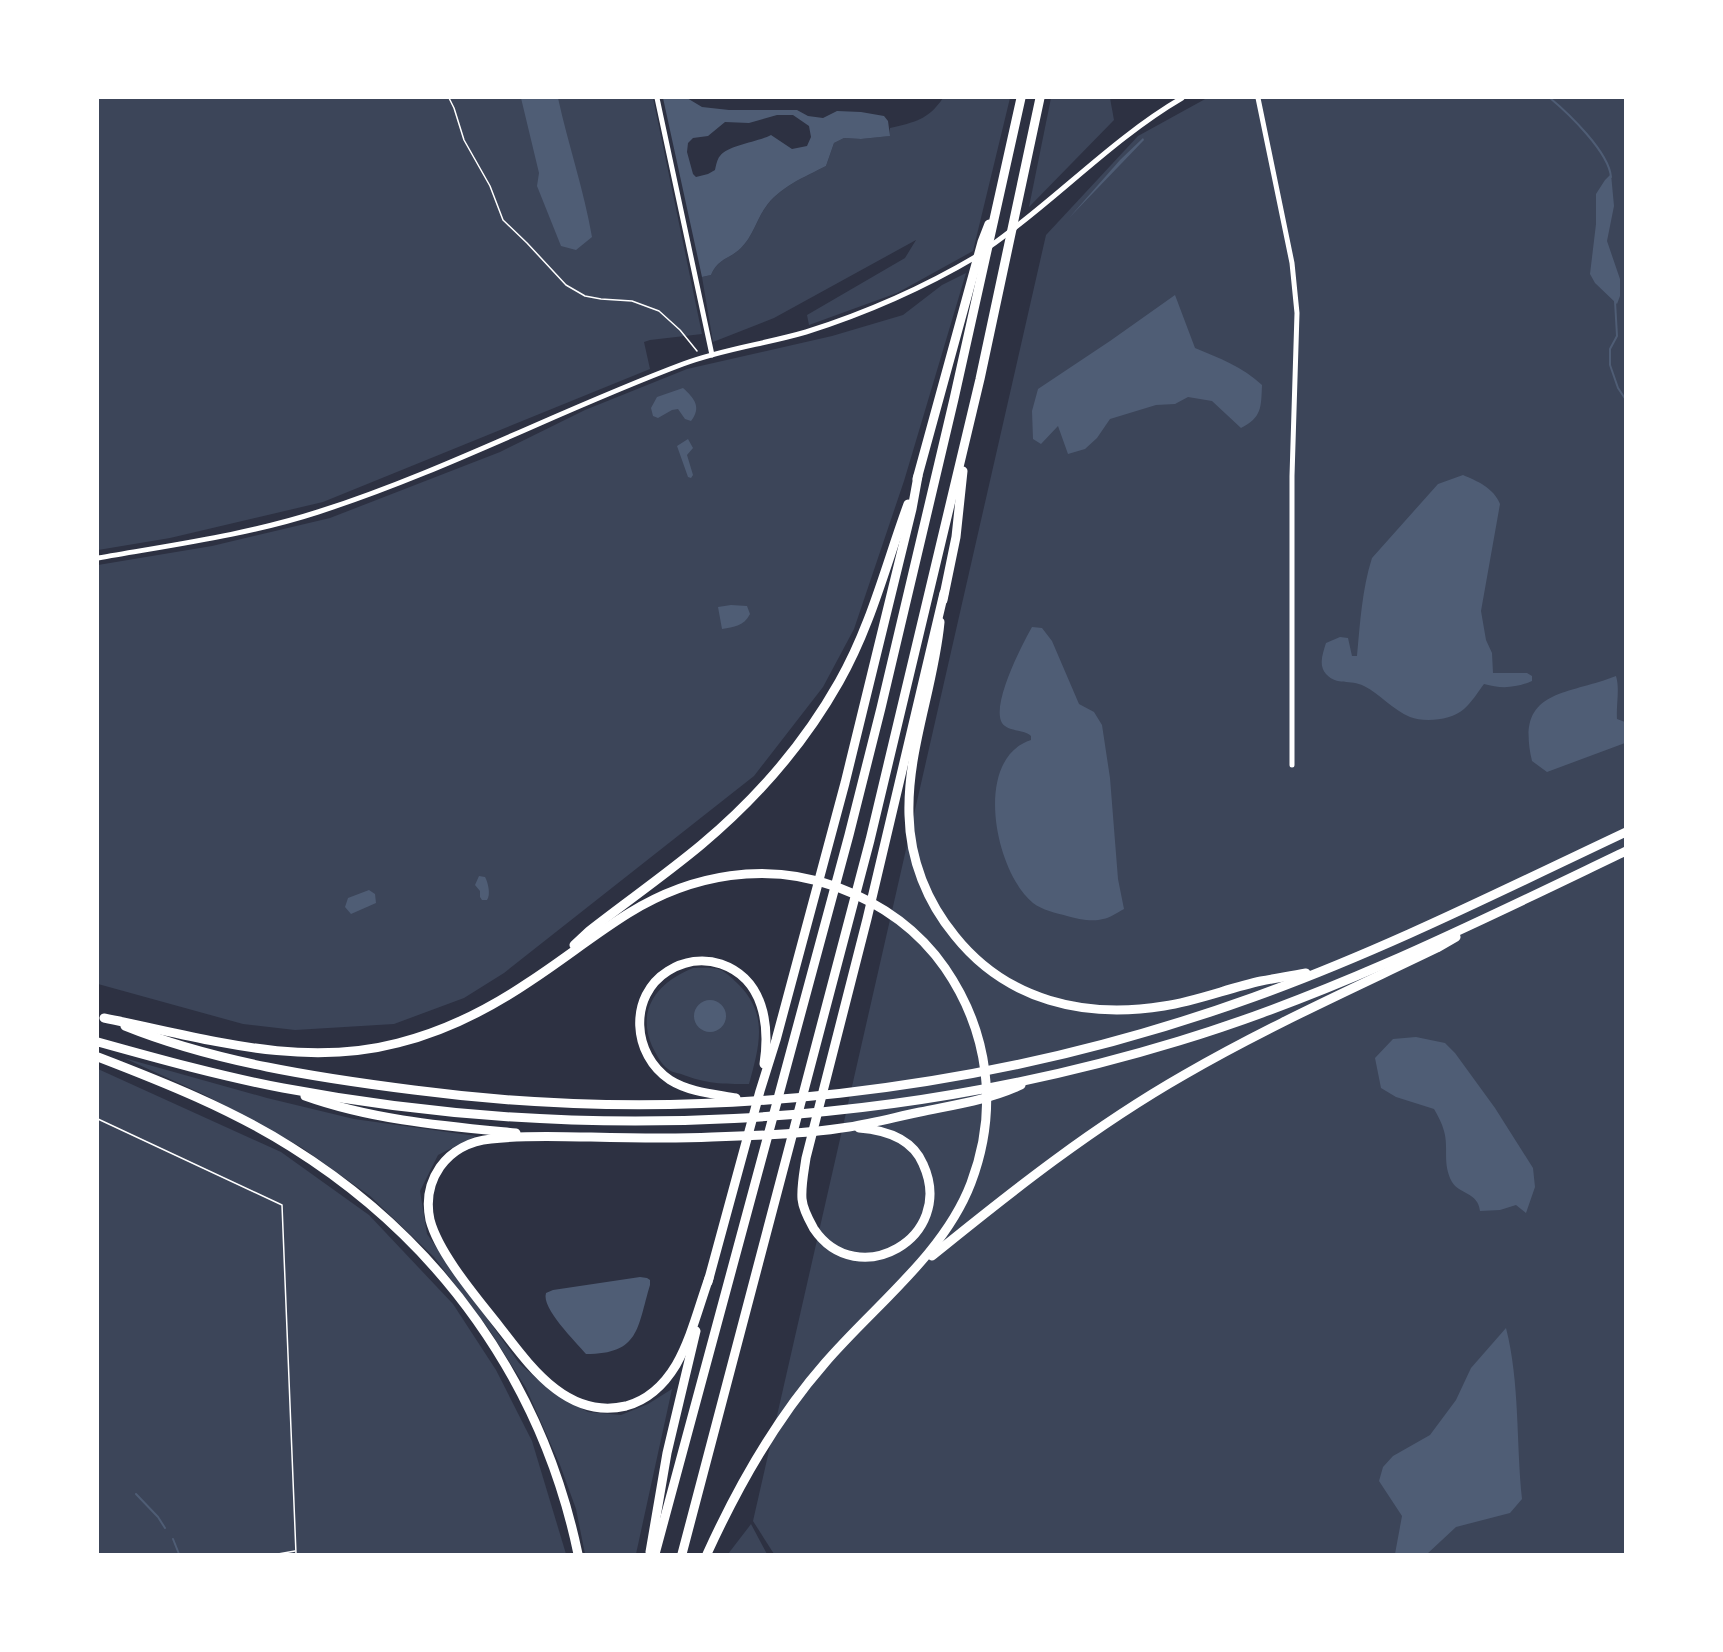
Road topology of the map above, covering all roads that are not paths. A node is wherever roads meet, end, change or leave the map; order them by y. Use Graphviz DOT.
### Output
graph roads {
  1 [pos="657,98"];
  2 [pos="1021,98"];
  3 [pos="1040,98"];
  4 [pos="1182,98"];
  5 [pos="1257,98"];
  6 [pos="1000,194"];
  7 [pos="712,355"];
  8 [pos="969,424"];
  9 [pos="918,476"];
  10 [pos="98,558"];
  11 [pos="944,593"];
  12 [pos="1292,765"];
  13 [pos="1626,832"];
  14 [pos="1626,851"];
  15 [pos="1505,909"];
  16 [pos="550,967"];
  17 [pos="1329,969"];
  18 [pos="101,1016"];
  19 [pos="98,1042"];
  20 [pos="98,1057"];
  21 [pos="285,1089"];
  22 [pos="760,1091"];
  23 [pos="978,1095"];
  24 [pos="723,1099"];
  25 [pos="848,1127"];
  26 [pos="554,1137"];
  27 [pos="911,1272"];
  28 [pos="709,1278"];
  29 [pos="578,1554"];
  30 [pos="650,1554"];
  31 [pos="655,1554"];
  32 [pos="682,1554"];
  33 [pos="707,1554"];
  1 -- 7 [label="street"];
  2 -- 6 [label="highway"];
  3 -- 8 [label="highway"];
  4 -- 7 [label="street"];
  5 -- 12 [label="street"];
  6 -- 9 [label="highway"];
  6 -- 31 [label="highway"];
  7 -- 10 [label="street"];
  8 -- 11 [label="highway"];
  8 -- 32 [label="highway"];
  9 -- 16 [label="highway"];
  9 -- 22 [label="highway"];
  11 -- 17 [label="highway"];
  11 -- 25 [label="highway"];
  13 -- 17 [label="highway"];
  14 -- 15 [label="highway"];
  15 -- 23 [label="highway"];
  15 -- 27 [label="highway"];
  16 -- 18 [label="highway"];
  16 -- 27 [label="highway"];
  17 -- 24 [label="highway"];
  18 -- 24 [label="highway"];
  19 -- 21 [label="highway"];
  20 -- 29 [label="highway"];
  21 -- 23 [label="highway"];
  21 -- 26 [label="highway"];
  22 -- 24 [label="highway"];
  22 -- 28 [label="highway"];
  23 -- 25 [label="highway"];
  25 -- 26 [label="highway"];
  26 -- 28 [label="highway"];
  27 -- 33 [label="highway"];
  28 -- 30 [label="highway"];
}
